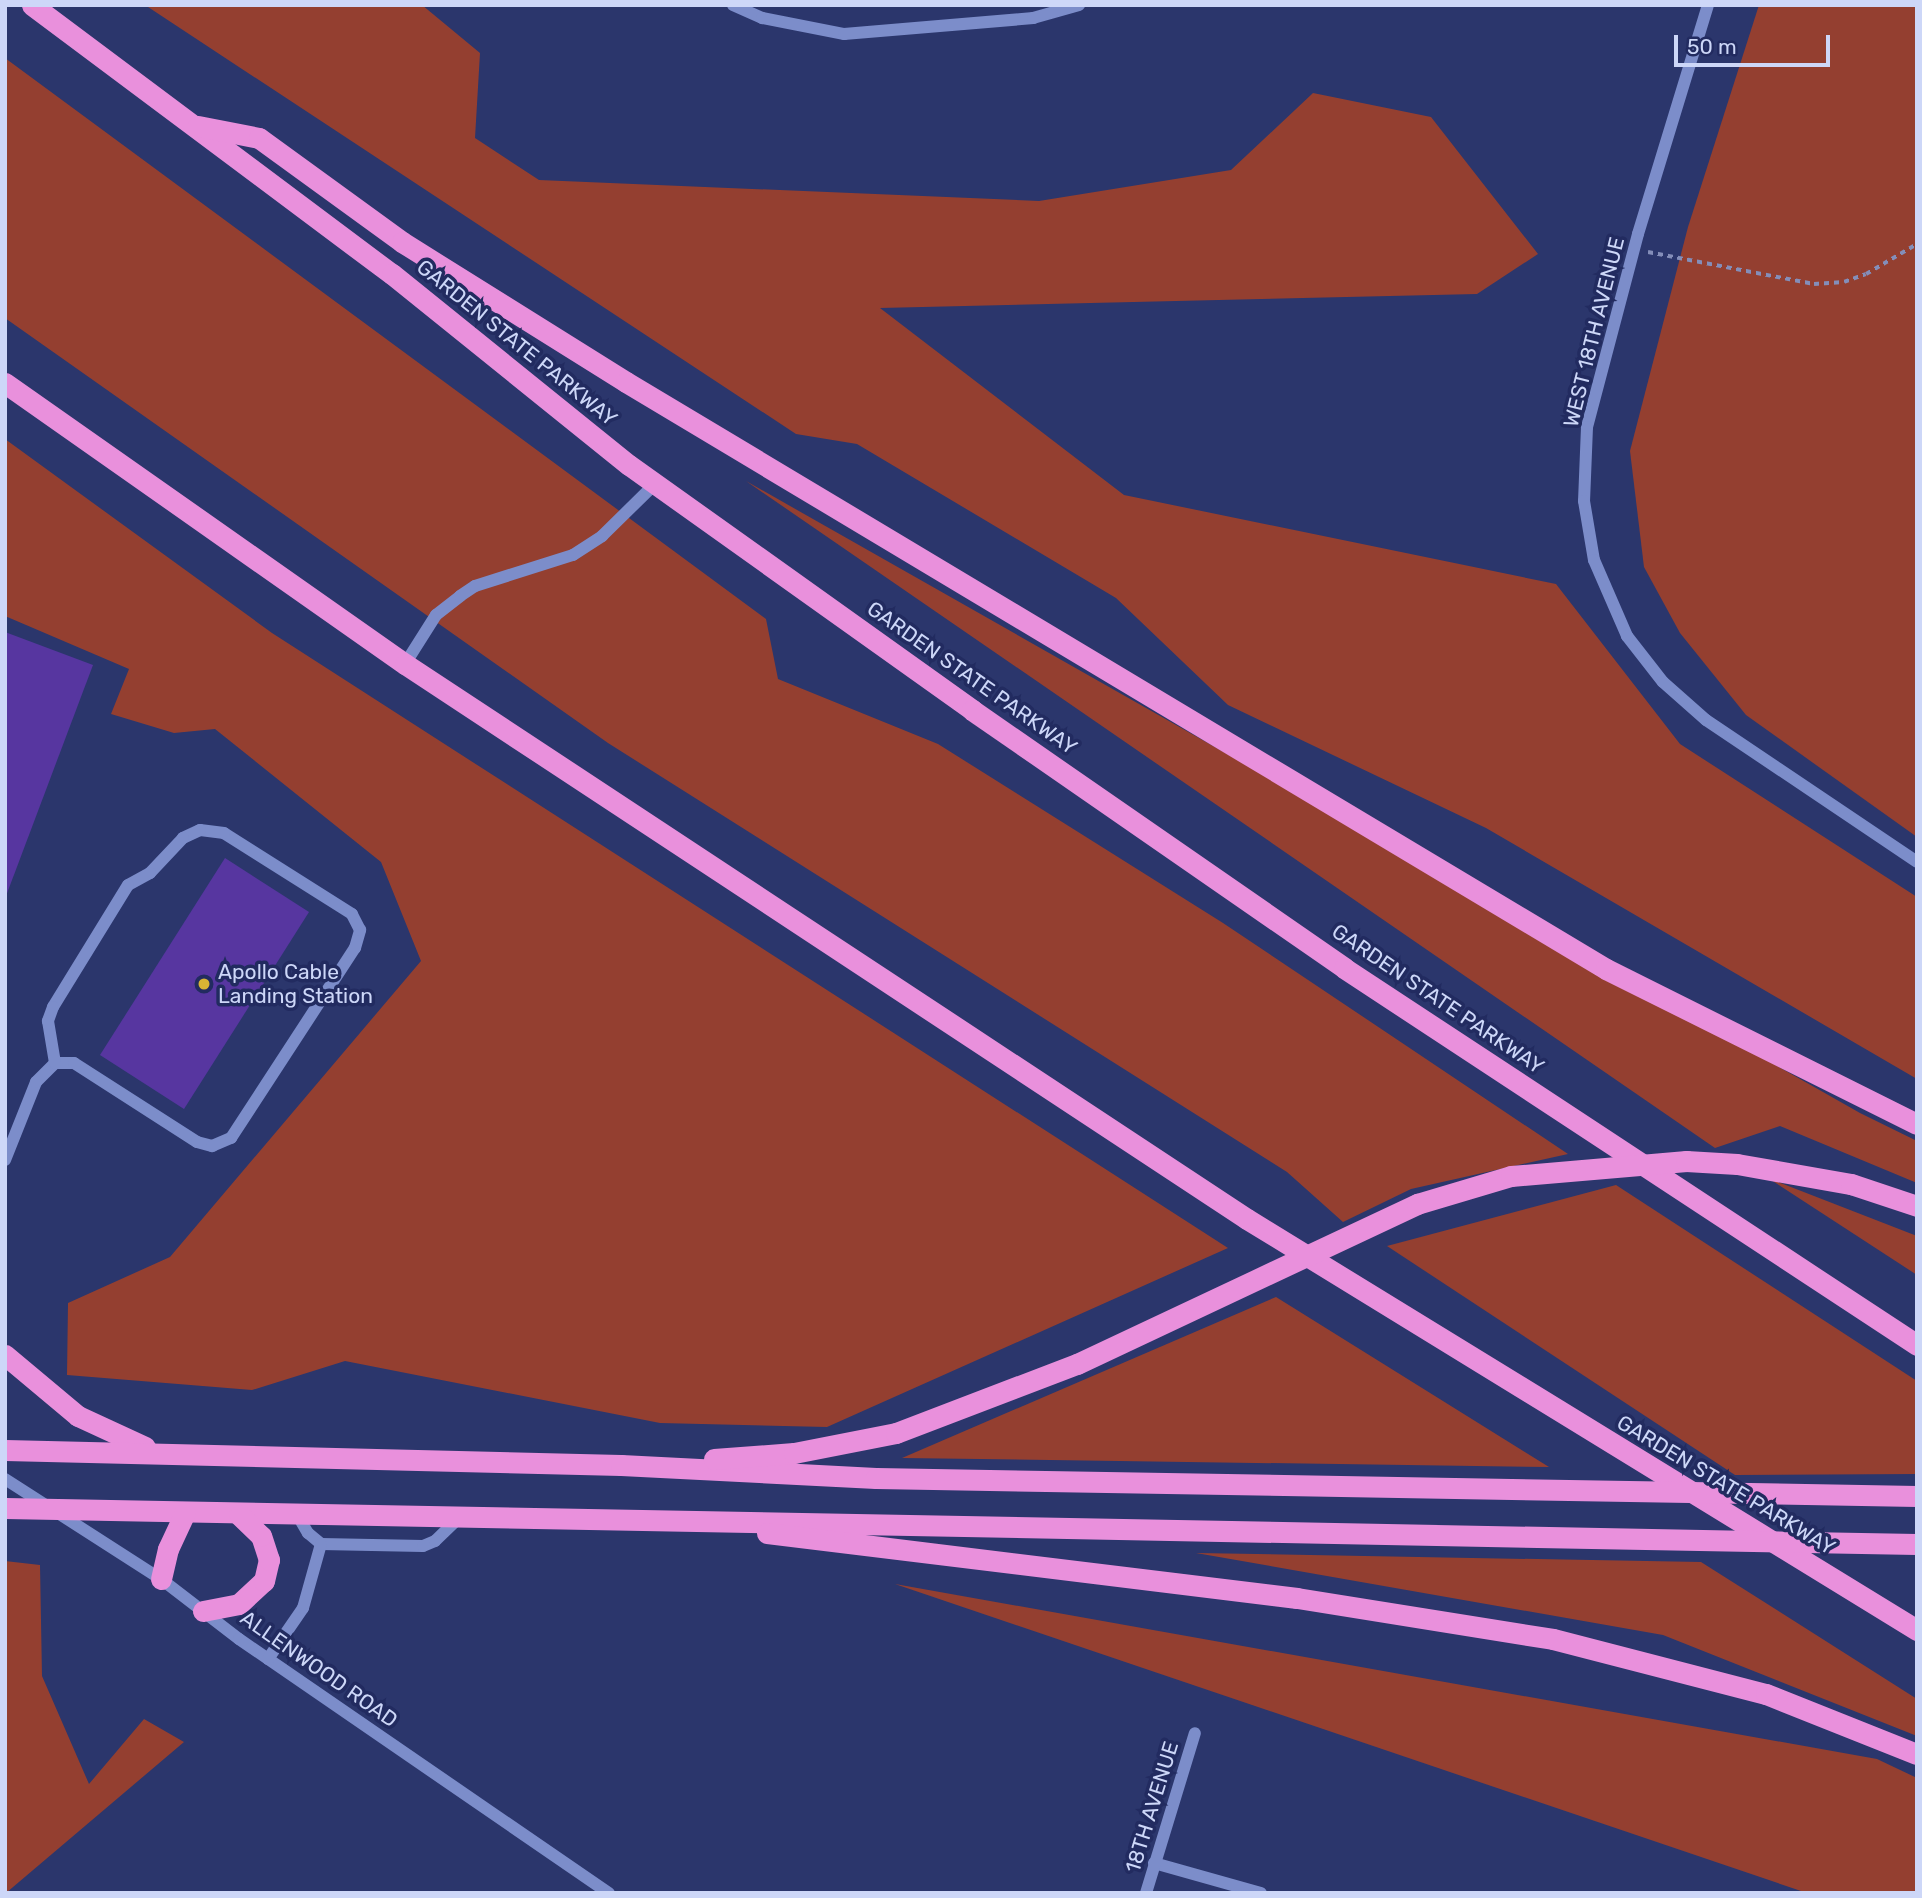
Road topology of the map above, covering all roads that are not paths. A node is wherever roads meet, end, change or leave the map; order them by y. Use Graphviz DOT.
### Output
graph roads {
  1 [pos="32,5"];
  2 [pos="733,5"];
  3 [pos="1079,5"];
  4 [pos="1708,5"];
  5 [pos="192,124"];
  6 [pos="5,383"];
  7 [pos="655,484"];
  8 [pos="405,664"];
  9 [pos="1917,862"];
  10 [pos="55,1063"];
  11 [pos="1917,1124"];
  12 [pos="5,1160"];
  13 [pos="1917,1206"];
  14 [pos="1917,1345"];
  15 [pos="5,1355"];
  16 [pos="5,1450"];
  17 [pos="153,1451"];
  18 [pos="621,1465"];
  19 [pos="5,1479"];
  20 [pos="1917,1496"];
  21 [pos="5,1508"];
  22 [pos="59,1511"];
  23 [pos="185,1513"];
  24 [pos="239,1515"];
  25 [pos="298,1516"];
  26 [pos="457,1520"];
  27 [pos="699,1524"];
  28 [pos="321,1544"];
  29 [pos="1917,1544"];
  30 [pos="161,1579"];
  31 [pos="203,1611"];
  32 [pos="1917,1630"];
  33 [pos="268,1659"];
  34 [pos="1195,1734"];
  35 [pos="1917,1754"];
  36 [pos="1154,1863"];
  37 [pos="610,1893"];
  38 [pos="1146,1893"];
  39 [pos="1261,1893"];
  1 -- 5 [label="highway, GARDEN STATE PARKWAY"];
  2 -- 3 [label="street"];
  4 -- 9 [label="street, WEST 18TH AVENUE"];
  5 -- 7 [label="highway, GARDEN STATE PARKWAY"];
  5 -- 11 [label="highway"];
  6 -- 8 [label="highway, GARDEN STATE PARKWAY"];
  7 -- 8 [label="street"];
  7 -- 14 [label="highway, GARDEN STATE PARKWAY"];
  8 -- 32 [label="highway, GARDEN STATE PARKWAY"];
  10 -- 10 [label="street"];
  10 -- 12 [label="street"];
  13 -- 18 [label="highway"];
  15 -- 17 [label="highway"];
  16 -- 17 [label="highway"];
  17 -- 18 [label="highway"];
  18 -- 20 [label="highway"];
  19 -- 22 [label="street, ALLENWOOD ROAD"];
  21 -- 22 [label="highway"];
  22 -- 23 [label="highway"];
  22 -- 30 [label="street, ALLENWOOD ROAD"];
  23 -- 24 [label="highway"];
  23 -- 30 [label="highway"];
  24 -- 25 [label="highway"];
  24 -- 31 [label="highway"];
  25 -- 26 [label="highway"];
  25 -- 28 [label="street"];
  26 -- 27 [label="highway"];
  26 -- 28 [label="street"];
  27 -- 29 [label="highway"];
  27 -- 35 [label="highway"];
  28 -- 33 [label="street"];
  30 -- 31 [label="street, ALLENWOOD ROAD"];
  31 -- 33 [label="street, ALLENWOOD ROAD"];
  33 -- 37 [label="street, ALLENWOOD ROAD"];
  34 -- 36 [label="street, 18TH AVENUE"];
  36 -- 38 [label="street, 18TH AVENUE"];
  36 -- 39 [label="street"];
}
